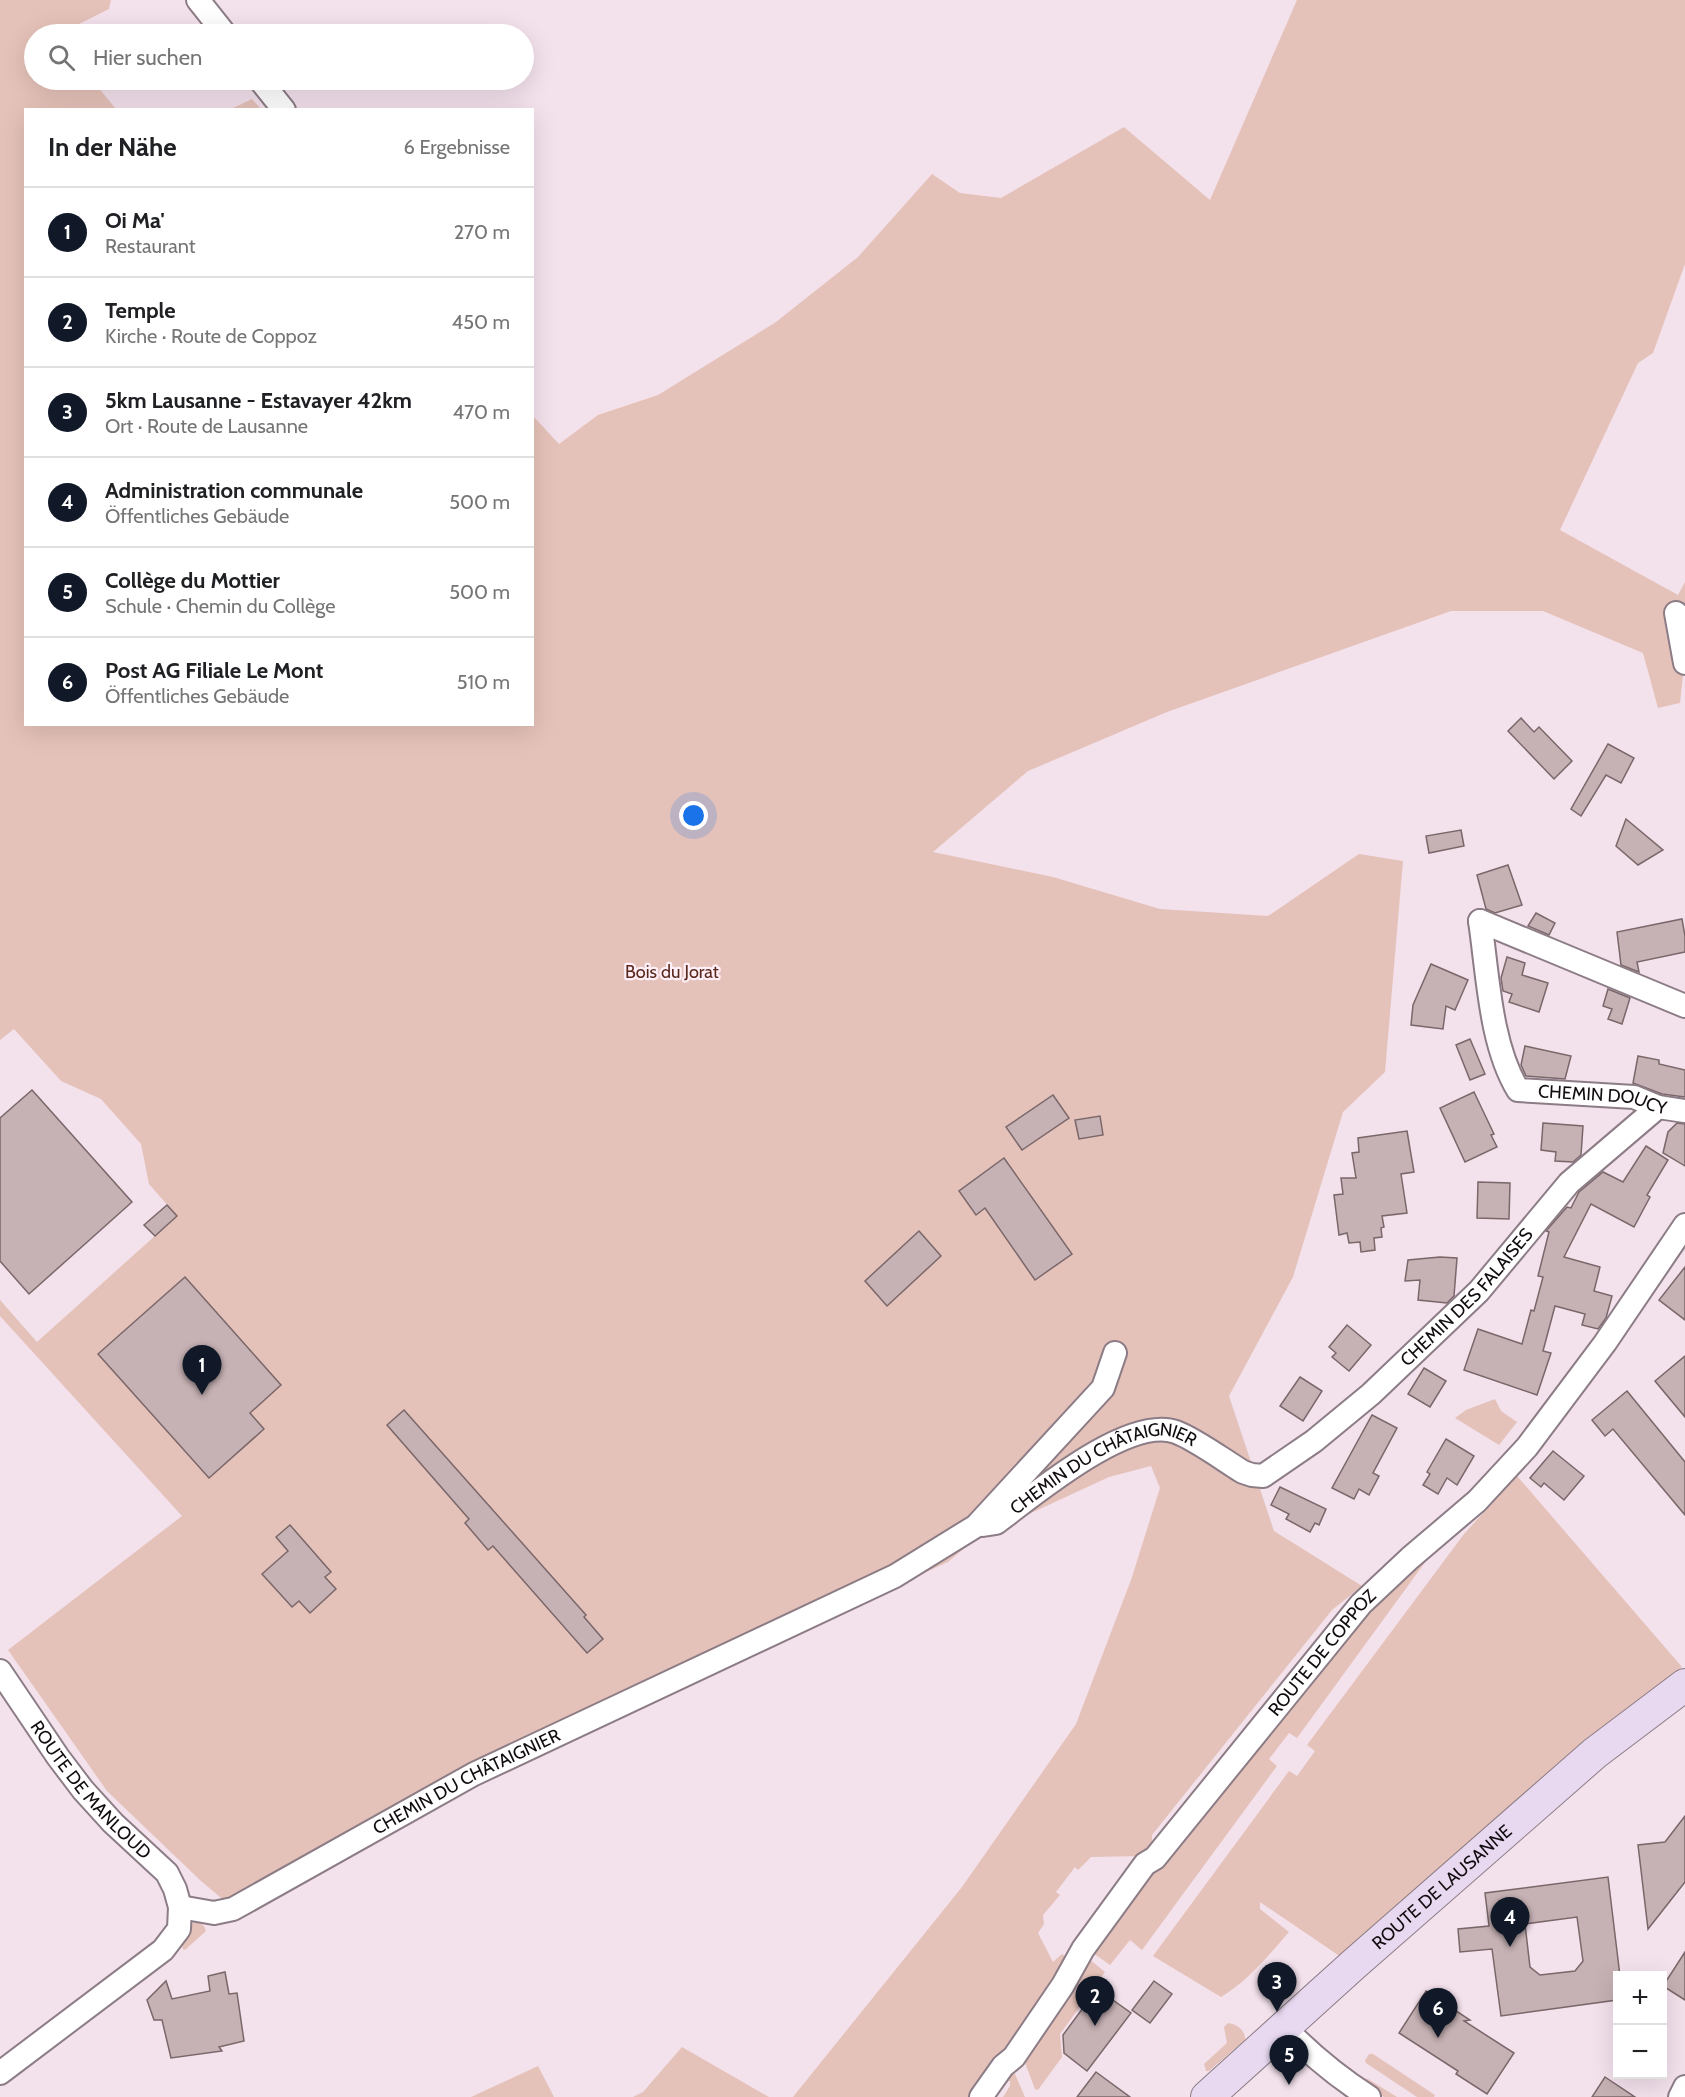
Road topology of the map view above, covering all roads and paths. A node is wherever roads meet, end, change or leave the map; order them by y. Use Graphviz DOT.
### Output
graph roads {
  1 [pos="198,0"];
  2 [pos="217,24"];
  3 [pos="268,90"];
  4 [pos="282,108"];
  5 [pos="1676,613"];
  6 [pos="1685,663"];
  7 [pos="1685,1006"];
  8 [pos="1658,1107"];
  9 [pos="1685,1111"];
  10 [pos="1685,1225"];
  11 [pos="1115,1353"];
  12 [pos="1263,1476"];
  13 [pos="976,1526"];
  14 [pos="0,1671"];
  15 [pos="1682,1694"];
  16 [pos="180,1907"];
  17 [pos="1284,2027"];
  18 [pos="0,2073"];
  19 [pos="1685,2087"];
  20 [pos="981,2097"];
  21 [pos="1207,2097"];
  22 [pos="1369,2097"];
  23 [pos="1680,2097"];
  1 -- 2 [label="street"];
  3 -- 4 [label="street"];
  5 -- 6 [label="street"];
  7 -- 8 [label="street, CHEMIN DOUCY"];
  8 -- 9 [label="street, CHEMIN DOUCY"];
  8 -- 12 [label="street, CHEMIN DES FALAISES"];
  10 -- 20 [label="street, ROUTE DE COPPOZ"];
  11 -- 13 [label="street, CHEMIN DU CHÂTAIGNIER"];
  12 -- 13 [label="street, CHEMIN DU CHÂTAIGNIER"];
  13 -- 16 [label="street, CHEMIN DU CHÂTAIGNIER"];
  14 -- 16 [label="street, ROUTE DE MANLOUD"];
  15 -- 17 [label="main road, ROUTE DE LAUSANNE"];
  16 -- 18 [label="street"];
  17 -- 21 [label="main road, ROUTE DE LAUSANNE"];
  17 -- 22 [label="street"];
  19 -- 23 [label="street"];
}
